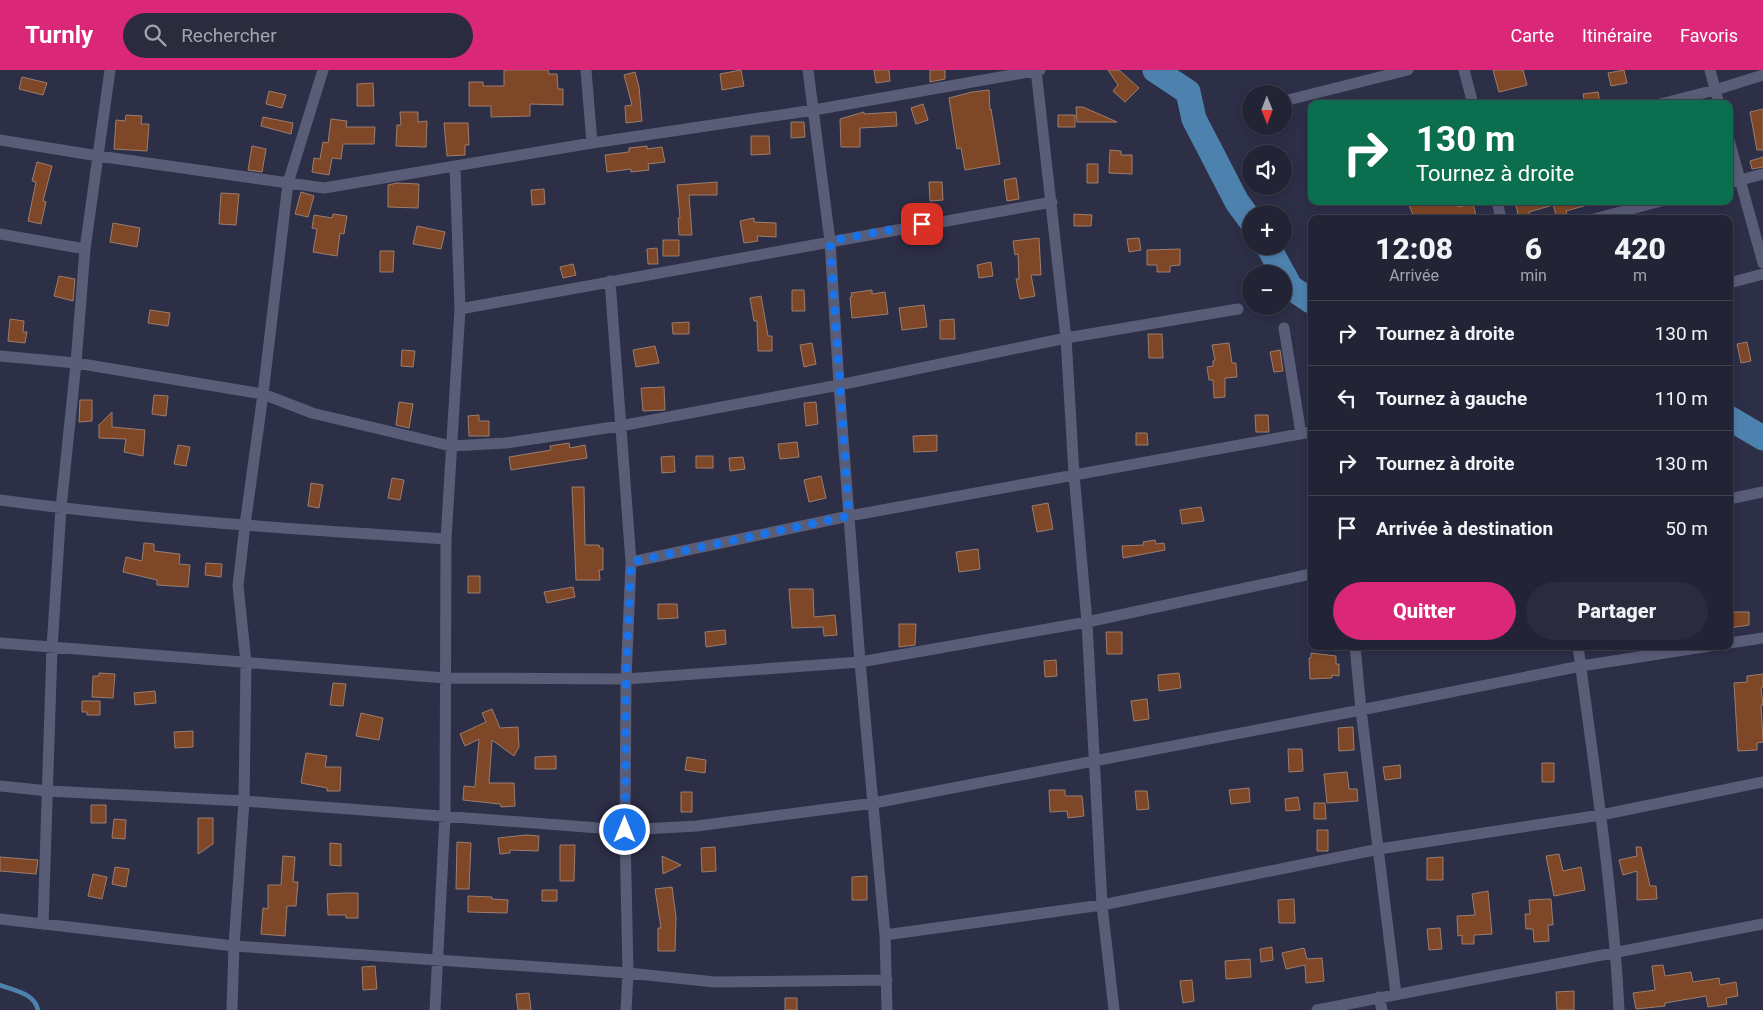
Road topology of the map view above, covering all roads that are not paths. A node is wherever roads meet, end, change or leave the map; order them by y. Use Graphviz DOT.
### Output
graph roads {
  1 [pos="110,70"];
  2 [pos="323,70"];
  3 [pos="586,70"];
  4 [pos="808,70"];
  5 [pos="1038,70"];
  6 [pos="1408,70"];
  7 [pos="1464,70"];
  8 [pos="1710,70"];
  9 [pos="1763,75"];
  10 [pos="1715,90"];
  11 [pos="1292,99"];
  12 [pos="1472,100"];
  13 [pos="1676,100"];
  14 [pos="1718,100"];
  15 [pos="814,110"];
  16 [pos="0,140"];
  17 [pos="592,143"];
  18 [pos="98,156"];
  19 [pos="455,167"];
  20 [pos="1763,174"];
  21 [pos="1734,182"];
  22 [pos="288,183"];
  23 [pos="1052,202"];
  24 [pos="1646,205"];
  25 [pos="1609,215"];
  26 [pos="0,234"];
  27 [pos="830,241"];
  28 [pos="85,249"];
  29 [pos="1763,263"];
  30 [pos="1763,274"];
  31 [pos="610,282"];
  32 [pos="1733,282"];
  33 [pos="460,309"];
  34 [pos="1238,309"];
  35 [pos="1284,328"];
  36 [pos="1066,338"];
  37 [pos="0,356"];
  38 [pos="76,363"];
  39 [pos="839,385"];
  40 [pos="263,394"];
  41 [pos="620,426"];
  42 [pos="1306,433"];
  43 [pos="451,446"];
  44 [pos="1074,474"];
  45 [pos="1763,492"];
  46 [pos="1733,498"];
  47 [pos="0,500"];
  48 [pos="61,508"];
  49 [pos="849,516"];
  50 [pos="245,525"];
  51 [pos="446,539"];
  52 [pos="631,562"];
  53 [pos="1308,575"];
  54 [pos="1087,622"];
  55 [pos="1763,638"];
  56 [pos="1733,642"];
  57 [pos="0,643"];
  58 [pos="52,648"];
  59 [pos="1355,650"];
  60 [pos="1579,650"];
  61 [pos="1684,650"];
  62 [pos="246,662"];
  63 [pos="860,662"];
  64 [pos="1581,666"];
  65 [pos="445,678"];
  66 [pos="626,679"];
  67 [pos="1361,710"];
  68 [pos="1094,760"];
  69 [pos="1763,782"];
  70 [pos="0,786"];
  71 [pos="48,791"];
  72 [pos="244,801"];
  73 [pos="874,803"];
  74 [pos="1601,814"];
  75 [pos="445,816"];
  76 [pos="625,830"];
  77 [pos="1379,849"];
  78 [pos="1102,905"];
  79 [pos="0,919"];
  80 [pos="1763,924"];
  81 [pos="43,925"];
  82 [pos="886,935"];
  83 [pos="234,946"];
  84 [pos="1616,952"];
  85 [pos="438,960"];
  86 [pos="628,973"];
  87 [pos="887,980"];
  88 [pos="1396,994"];
  89 [pos="1379,998"];
  90 [pos="232,1010"];
  91 [pos="434,1010"];
  92 [pos="626,1010"];
  93 [pos="887,1010"];
  94 [pos="1114,1010"];
  95 [pos="1317,1010"];
  96 [pos="1382,1010"];
  97 [pos="1619,1010"];
  1 -- 18 [label="street"];
  2 -- 22 [label="street"];
  3 -- 17 [label="street"];
  4 -- 15 [label="street"];
  5 -- 15 [label="street"];
  5 -- 23 [label="street"];
  6 -- 11 [label="street"];
  7 -- 12 [label="street"];
  8 -- 10 [label="street"];
  9 -- 10 [label="street"];
  10 -- 13 [label="street"];
  10 -- 14 [label="street"];
  15 -- 17 [label="street"];
  15 -- 27 [label="street"];
  16 -- 18 [label="street"];
  17 -- 19 [label="street"];
  18 -- 22 [label="street"];
  18 -- 28 [label="street"];
  19 -- 22 [label="street"];
  19 -- 33 [label="street"];
  20 -- 21 [label="street"];
  21 -- 29 [label="street"];
  22 -- 40 [label="street"];
  23 -- 27 [label="street"];
  23 -- 36 [label="street"];
  24 -- 25 [label="street"];
  26 -- 28 [label="street"];
  27 -- 31 [label="street"];
  27 -- 39 [label="street"];
  28 -- 38 [label="street"];
  30 -- 32 [label="street"];
  31 -- 33 [label="street"];
  31 -- 41 [label="street"];
  33 -- 43 [label="street"];
  34 -- 36 [label="street"];
  35 -- 42 [label="street"];
  36 -- 39 [label="street"];
  36 -- 44 [label="street"];
  37 -- 38 [label="street"];
  38 -- 40 [label="street"];
  38 -- 48 [label="street"];
  39 -- 41 [label="street"];
  39 -- 49 [label="street"];
  40 -- 43 [label="street"];
  40 -- 50 [label="street"];
  41 -- 43 [label="street"];
  41 -- 52 [label="street"];
  42 -- 44 [label="street"];
  43 -- 51 [label="street"];
  44 -- 49 [label="street"];
  44 -- 54 [label="street"];
  45 -- 46 [label="street"];
  47 -- 48 [label="street"];
  48 -- 50 [label="street"];
  48 -- 58 [label="street"];
  49 -- 52 [label="street"];
  49 -- 63 [label="street"];
  50 -- 51 [label="street"];
  50 -- 62 [label="street"];
  51 -- 65 [label="street"];
  52 -- 66 [label="street"];
  53 -- 54 [label="street"];
  54 -- 63 [label="street"];
  54 -- 68 [label="street"];
  55 -- 56 [label="street"];
  57 -- 58 [label="street"];
  58 -- 62 [label="street"];
  58 -- 71 [label="street"];
  59 -- 67 [label="street"];
  60 -- 64 [label="street"];
  61 -- 64 [label="street"];
  62 -- 65 [label="street"];
  62 -- 72 [label="street"];
  63 -- 66 [label="street"];
  63 -- 73 [label="street"];
  64 -- 67 [label="street"];
  64 -- 74 [label="street"];
  65 -- 66 [label="street"];
  65 -- 75 [label="street"];
  66 -- 76 [label="street"];
  67 -- 68 [label="street"];
  67 -- 77 [label="street"];
  68 -- 73 [label="street"];
  68 -- 78 [label="street"];
  69 -- 74 [label="street"];
  70 -- 71 [label="street"];
  71 -- 72 [label="street"];
  71 -- 81 [label="street"];
  72 -- 75 [label="street"];
  72 -- 83 [label="street"];
  73 -- 76 [label="street"];
  73 -- 82 [label="street"];
  74 -- 77 [label="street"];
  74 -- 84 [label="street"];
  75 -- 76 [label="street"];
  75 -- 85 [label="street"];
  76 -- 86 [label="street"];
  77 -- 78 [label="street"];
  77 -- 88 [label="street"];
  78 -- 82 [label="street"];
  78 -- 94 [label="street"];
  79 -- 81 [label="street"];
  80 -- 84 [label="street"];
  81 -- 83 [label="street"];
  82 -- 87 [label="street"];
  83 -- 85 [label="street"];
  83 -- 90 [label="street"];
  84 -- 88 [label="street"];
  84 -- 97 [label="street"];
  85 -- 86 [label="street"];
  85 -- 91 [label="street"];
  86 -- 87 [label="street"];
  86 -- 92 [label="street"];
  87 -- 93 [label="street"];
  88 -- 89 [label="street"];
  89 -- 95 [label="street"];
  89 -- 96 [label="street"];
}
